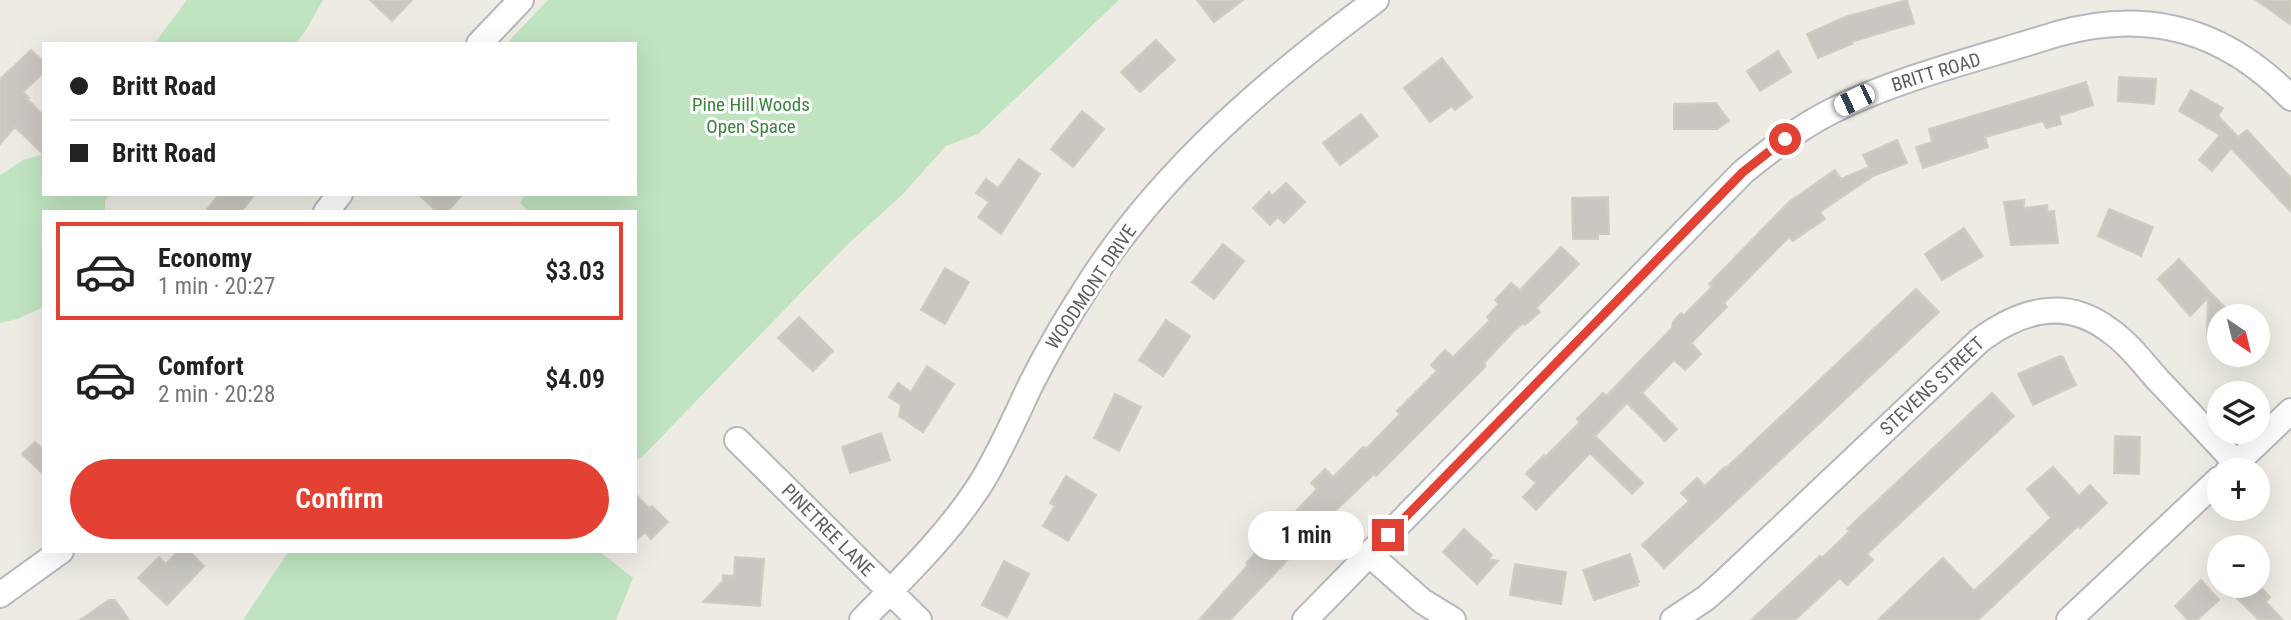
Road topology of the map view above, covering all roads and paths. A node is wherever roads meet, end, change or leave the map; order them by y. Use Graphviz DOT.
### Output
graph roads {
  1 [pos="521,0"];
  2 [pos="1376,0"];
  3 [pos="481,42"];
  4 [pos="2291,98"];
  5 [pos="338,196"];
  6 [pos="328,210"];
  7 [pos="2291,411"];
  8 [pos="737,440"];
  9 [pos="2217,458"];
  10 [pos="2242,458"];
  11 [pos="2207,491"];
  12 [pos="58,553"];
  13 [pos="1369,554"];
  14 [pos="890,591"];
  15 [pos="0,595"];
  16 [pos="862,620"];
  17 [pos="919,620"];
  18 [pos="1305,620"];
  19 [pos="1453,620"];
  20 [pos="1673,620"];
  21 [pos="2069,620"];
  1 -- 3 [label="street"];
  2 -- 14 [label="street, WOODMONT DRIVE"];
  4 -- 13 [label="street, BRITT ROAD"];
  5 -- 6 [label="street"];
  7 -- 10 [label="street"];
  8 -- 14 [label="street, PINETREE LANE"];
  9 -- 20 [label="street, STEVENS STREET"];
  11 -- 21 [label="street"];
  12 -- 15 [label="street"];
  13 -- 18 [label="street, BRITT ROAD"];
  13 -- 19 [label="street"];
  14 -- 16 [label="street, WOODMONT DRIVE"];
  14 -- 17 [label="street, PINETREE LANE"];
}
